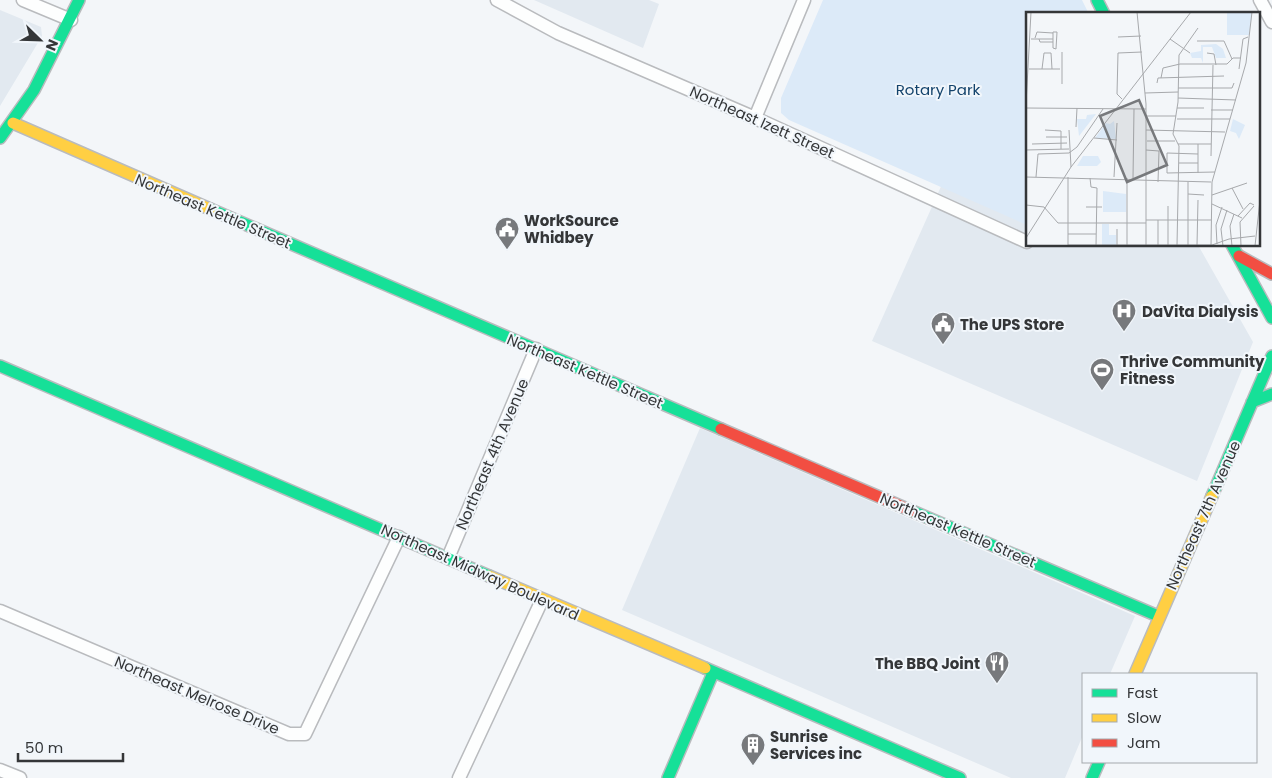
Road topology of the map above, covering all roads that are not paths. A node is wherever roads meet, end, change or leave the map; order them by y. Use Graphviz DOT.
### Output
graph roads {
  1 [pos="23,0"];
  2 [pos="79,0"];
  3 [pos="498,0"];
  4 [pos="804,0"];
  5 [pos="1097,0"];
  6 [pos="1260,0"];
  7 [pos="1103,12"];
  8 [pos="71,20"];
  9 [pos="1272,22"];
  10 [pos="755,118"];
  11 [pos="14,123"];
  12 [pos="0,138"];
  13 [pos="1026,242"];
  14 [pos="1234,249"];
  15 [pos="1272,274"];
  16 [pos="1272,318"];
  17 [pos="536,349"];
  18 [pos="1272,356"];
  19 [pos="0,366"];
  20 [pos="1272,394"];
  21 [pos="1252,402"];
  22 [pos="399,537"];
  23 [pos="448,558"];
  24 [pos="542,600"];
  25 [pos="0,611"];
  26 [pos="1158,616"];
  27 [pos="713,673"];
  28 [pos="1134,673"];
  29 [pos="1099,763"];
  30 [pos="0,770"];
  31 [pos="953,777"];
  32 [pos="20,778"];
  33 [pos="459,778"];
  34 [pos="668,778"];
  35 [pos="1092,778"];
  1 -- 8 [label="street"];
  2 -- 8 [label="street"];
  3 -- 10 [label="street, Northeast Izett Street"];
  4 -- 10 [label="street"];
  5 -- 7 [label="street"];
  6 -- 9 [label="street"];
  8 -- 11 [label="street"];
  10 -- 13 [label="street, Northeast Izett Street"];
  11 -- 12 [label="street"];
  11 -- 17 [label="street, Northeast Kettle Street"];
  14 -- 15 [label="street"];
  14 -- 16 [label="street"];
  17 -- 23 [label="street, Northeast 4th Avenue"];
  17 -- 26 [label="street, Northeast Kettle Street"];
  18 -- 21 [label="street, Northeast 7th Avenue"];
  19 -- 22 [label="street, Northeast Midway Boulevard"];
  20 -- 21 [label="street"];
  21 -- 26 [label="street, Northeast 7th Avenue"];
  22 -- 23 [label="street, Northeast Midway Boulevard"];
  22 -- 25 [label="street, Northeast Melrose Drive"];
  23 -- 24 [label="street, Northeast Midway Boulevard"];
  24 -- 27 [label="street, Northeast Midway Boulevard"];
  24 -- 33 [label="street"];
  26 -- 28 [label="street, Northeast 7th Avenue"];
  27 -- 31 [label="street, Northeast Midway Boulevard"];
  27 -- 34 [label="street"];
  29 -- 35 [label="street"];
  30 -- 32 [label="street"];
}
